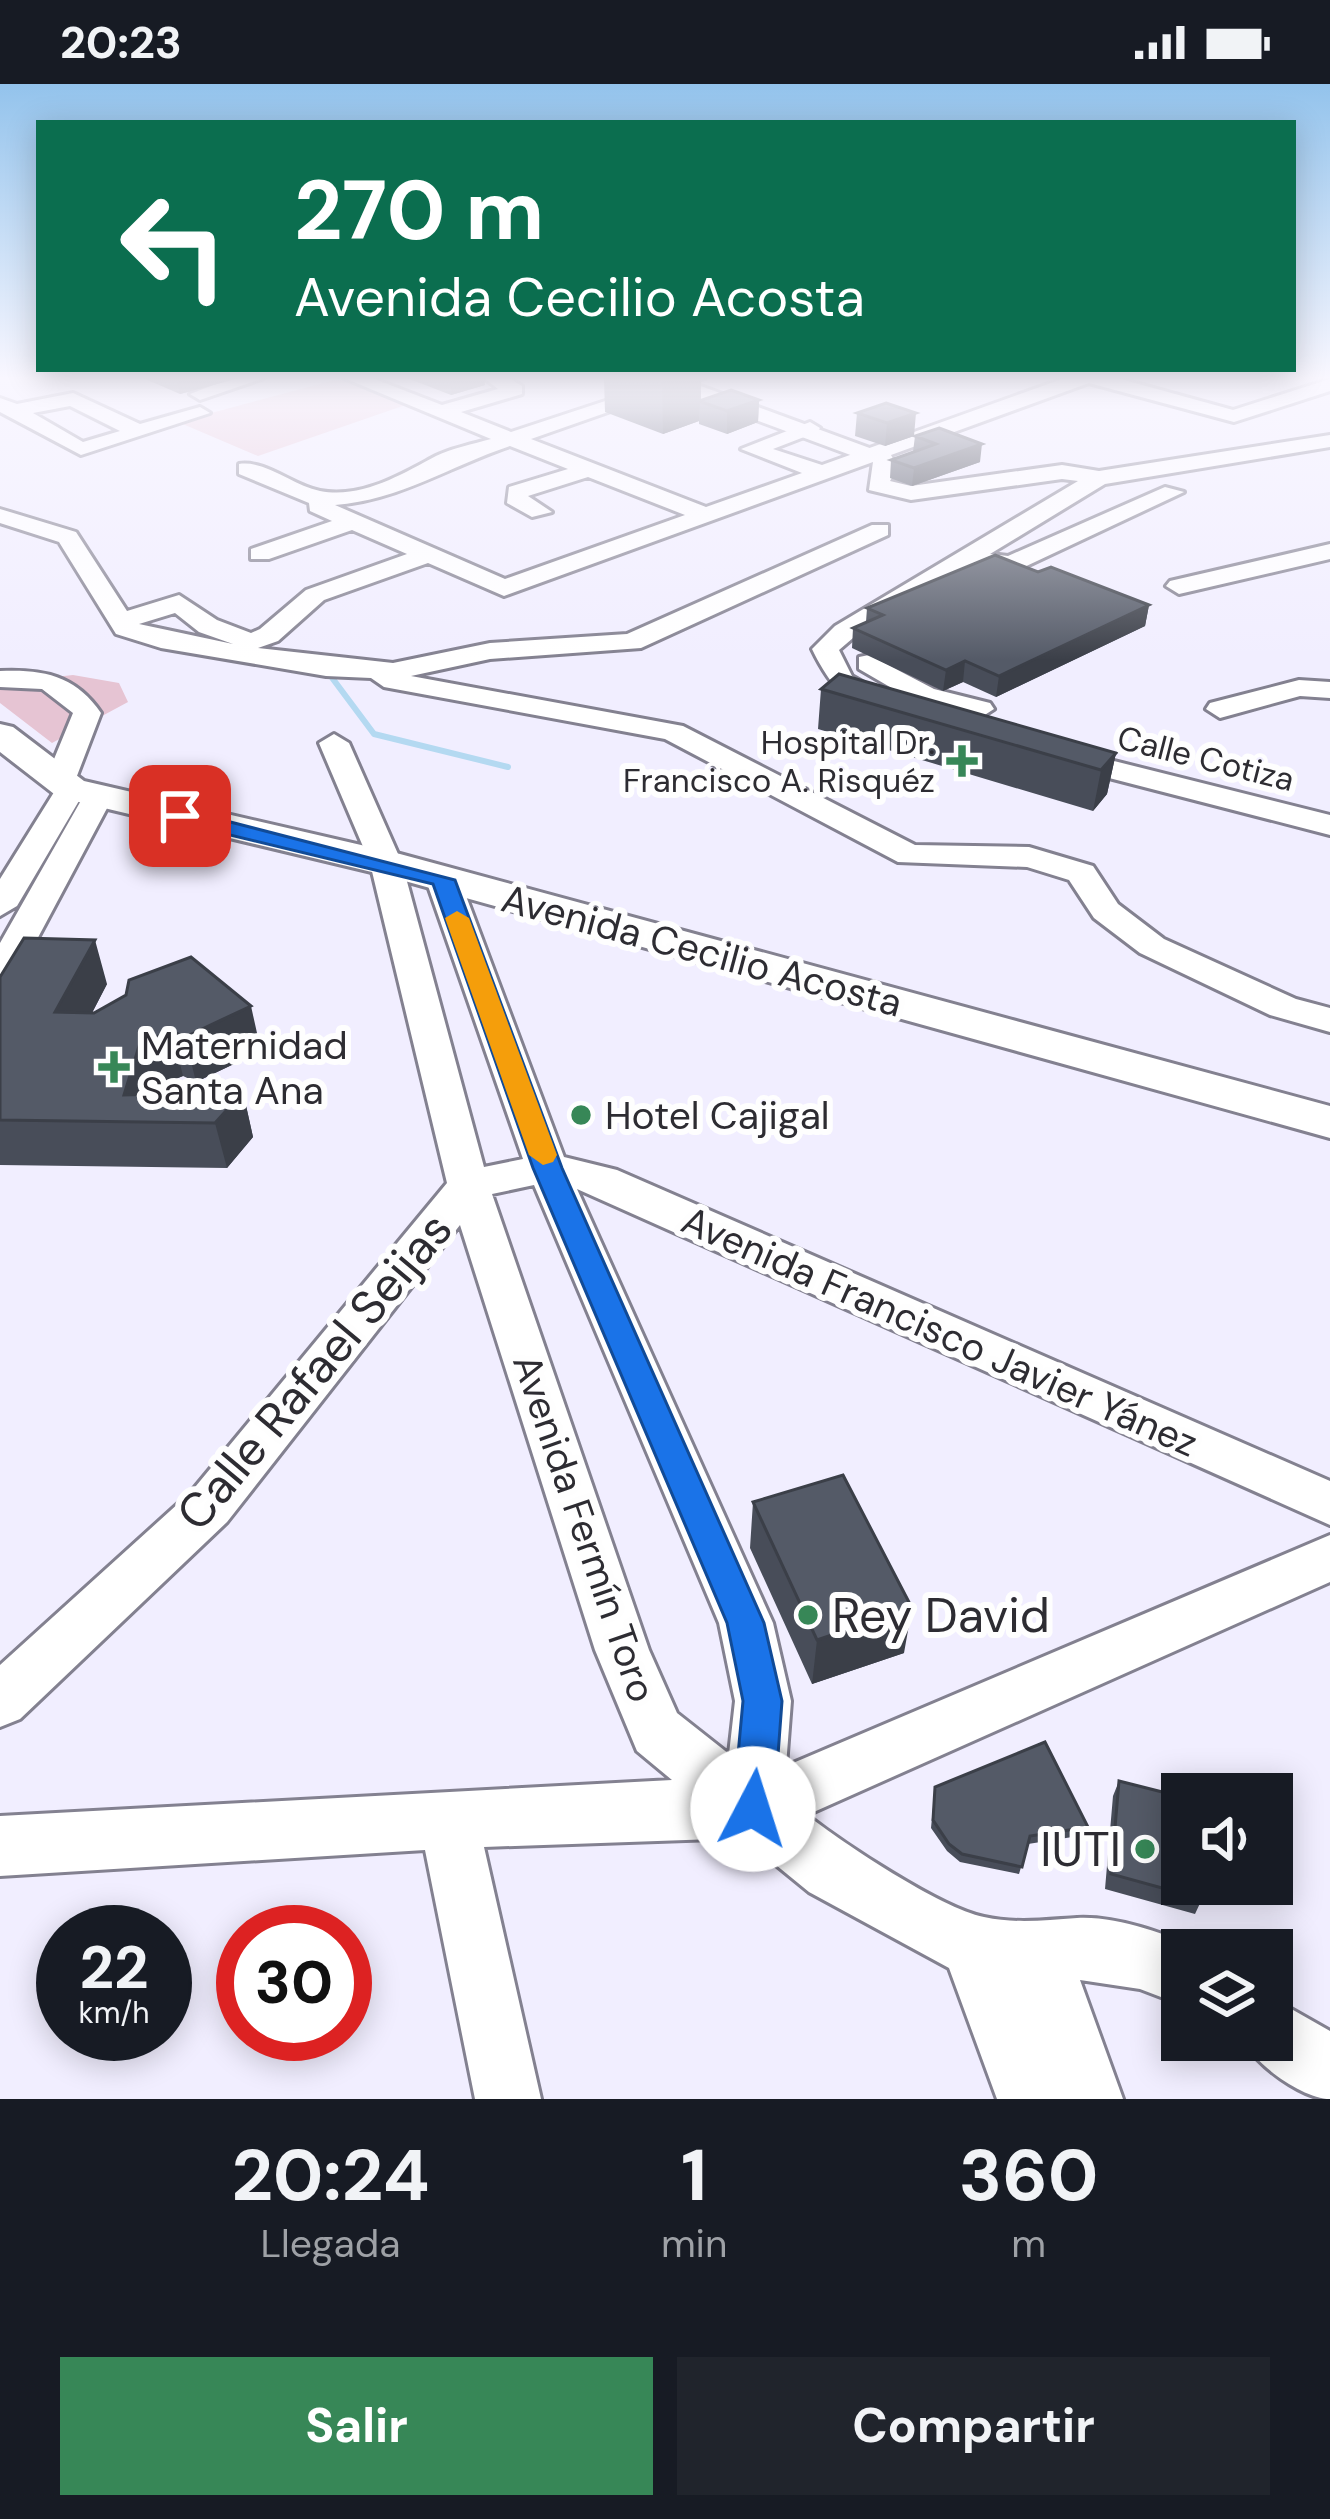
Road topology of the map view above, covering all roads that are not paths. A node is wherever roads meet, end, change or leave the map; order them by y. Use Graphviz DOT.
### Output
graph roads {
  1 [pos="256,472"];
  2 [pos="436,472"];
  3 [pos="581,472"];
  4 [pos="599,472"];
  5 [pos="821,472"];
  6 [pos="884,472"];
  7 [pos="1062,472"];
  8 [pos="1062,472"];
  9 [pos="1136,472"];
  10 [pos="1099,478"];
  11 [pos="1173,492"];
  12 [pos="328,499"];
  13 [pos="540,512"];
  14 [pos="0,515"];
  15 [pos="706,515"];
  16 [pos="352,522"];
  17 [pos="880,530"];
  18 [pos="1330,550"];
  19 [pos="260,554"];
  20 [pos="425,556"];
  21 [pos="969,559"];
  22 [pos="1179,586"];
  23 [pos="118,622"];
  24 [pos="868,663"];
  25 [pos="393,671"];
  26 [pos="0,680"];
  27 [pos="1330,690"];
  28 [pos="912,703"];
  29 [pos="1220,710"];
  30 [pos="984,723"];
  31 [pos="0,735"];
  32 [pos="334,742"];
  33 [pos="1030,748"];
  34 [pos="76,789"];
  35 [pos="1330,806"];
  36 [pos="1280,815"];
  37 [pos="1330,825"];
  38 [pos="386,863"];
  39 [pos="443,880"];
  40 [pos="0,906"];
  41 [pos="0,975"];
  42 [pos="1330,1020"];
  43 [pos="1330,1122"];
  44 [pos="548,1168"];
  45 [pos="468,1185"];
  46 [pos="1330,1504"];
  47 [pos="1330,1558"];
  48 [pos="0,1701"];
  49 [pos="753,1809"];
  50 [pos="448,1819"];
  51 [pos="0,1846"];
  52 [pos="974,1947"];
  53 [pos="1039,1954"];
  54 [pos="1161,1966"];
  55 [pos="1293,2044"];
  56 [pos="1330,2070"];
  57 [pos="508,2099"];
  58 [pos="1030,2099"];
  59 [pos="1090,2099"];
  1 -- 12 [label="street"];
  2 -- 12 [label="street"];
  3 -- 13 [label="street"];
  4 -- 15 [label="street"];
  5 -- 15 [label="street"];
  6 -- 8 [label="street"];
  7 -- 10 [label="street"];
  9 -- 10 [label="street"];
  10 -- 21 [label="street"];
  11 -- 21 [label="street"];
  12 -- 16 [label="street"];
  14 -- 23 [label="street"];
  15 -- 20 [label="street"];
  16 -- 19 [label="street"];
  16 -- 20 [label="street"];
  17 -- 25 [label="street"];
  18 -- 22 [label="street"];
  20 -- 23 [label="street"];
  21 -- 28 [label="street"];
  23 -- 25 [label="street"];
  24 -- 28 [label="street"];
  25 -- 42 [label="street"];
  26 -- 34 [label="street"];
  27 -- 29 [label="street"];
  28 -- 30 [label="street"];
  31 -- 34 [label="main road"];
  32 -- 38 [label="street, Avenida Fermín Toro"];
  33 -- 36 [label="street, Calle Cotiza"];
  34 -- 38 [label="main road, Avenida Cecilio Acosta"];
  34 -- 40 [label="street"];
  34 -- 41 [label="street"];
  35 -- 36 [label="street"];
  36 -- 37 [label="street, Calle Cotiza"];
  38 -- 39 [label="main road, Avenida Cecilio Acosta"];
  38 -- 45 [label="street, Avenida Fermín Toro"];
  39 -- 43 [label="main road, Avenida Cecilio Acosta"];
  39 -- 44 [label="street"];
  44 -- 45 [label="street"];
  44 -- 46 [label="street, Avenida Francisco Javier Yánez"];
  44 -- 49 [label="street"];
  45 -- 48 [label="street, Calle Rafael Seijas"];
  45 -- 49 [label="street, Avenida Fermín Toro"];
  47 -- 49 [label="street"];
  49 -- 50 [label="street"];
  49 -- 52 [label="street, Avenida Fermín Toro"];
  50 -- 51 [label="street"];
  50 -- 57 [label="street"];
  52 -- 53 [label="street"];
  52 -- 58 [label="street"];
  53 -- 54 [label="street"];
  53 -- 59 [label="street"];
  55 -- 56 [label="street"];
}
